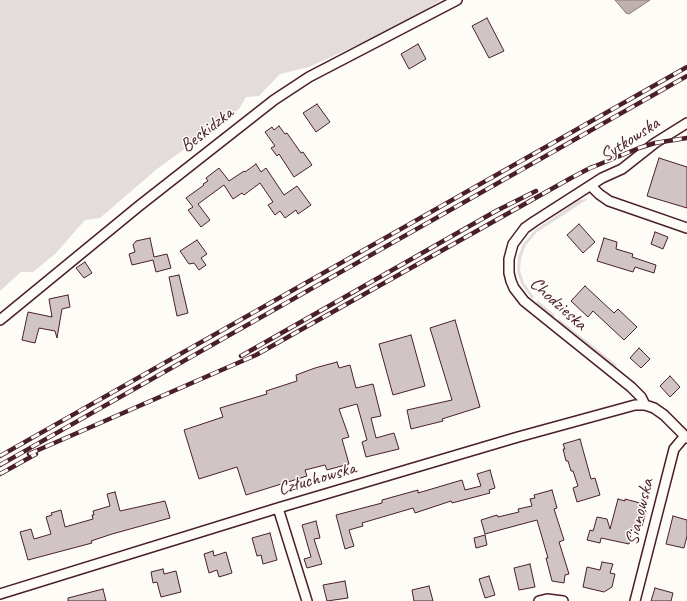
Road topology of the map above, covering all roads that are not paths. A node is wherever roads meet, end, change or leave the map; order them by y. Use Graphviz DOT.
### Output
graph roads {
  1 [pos="457,0"];
  2 [pos="687,123"];
  3 [pos="591,186"];
  4 [pos="687,228"];
  5 [pos="0,320"];
  6 [pos="645,405"];
  7 [pos="686,437"];
  8 [pos="278,508"];
  9 [pos="0,594"];
  10 [pos="307,601"];
  11 [pos="539,601"];
  12 [pos="563,601"];
  13 [pos="635,601"];
  1 -- 5 [label="street, Beskidzka"];
  2 -- 3 [label="street, Sytkowska"];
  3 -- 4 [label="street"];
  3 -- 6 [label="street, Chodzieska"];
  6 -- 7 [label="street, Chodzieska"];
  6 -- 8 [label="street, Człuchowska"];
  7 -- 13 [label="street, Sianowska"];
  8 -- 9 [label="street, Człuchowska"];
  8 -- 10 [label="street"];
  11 -- 12 [label="street"];
}
